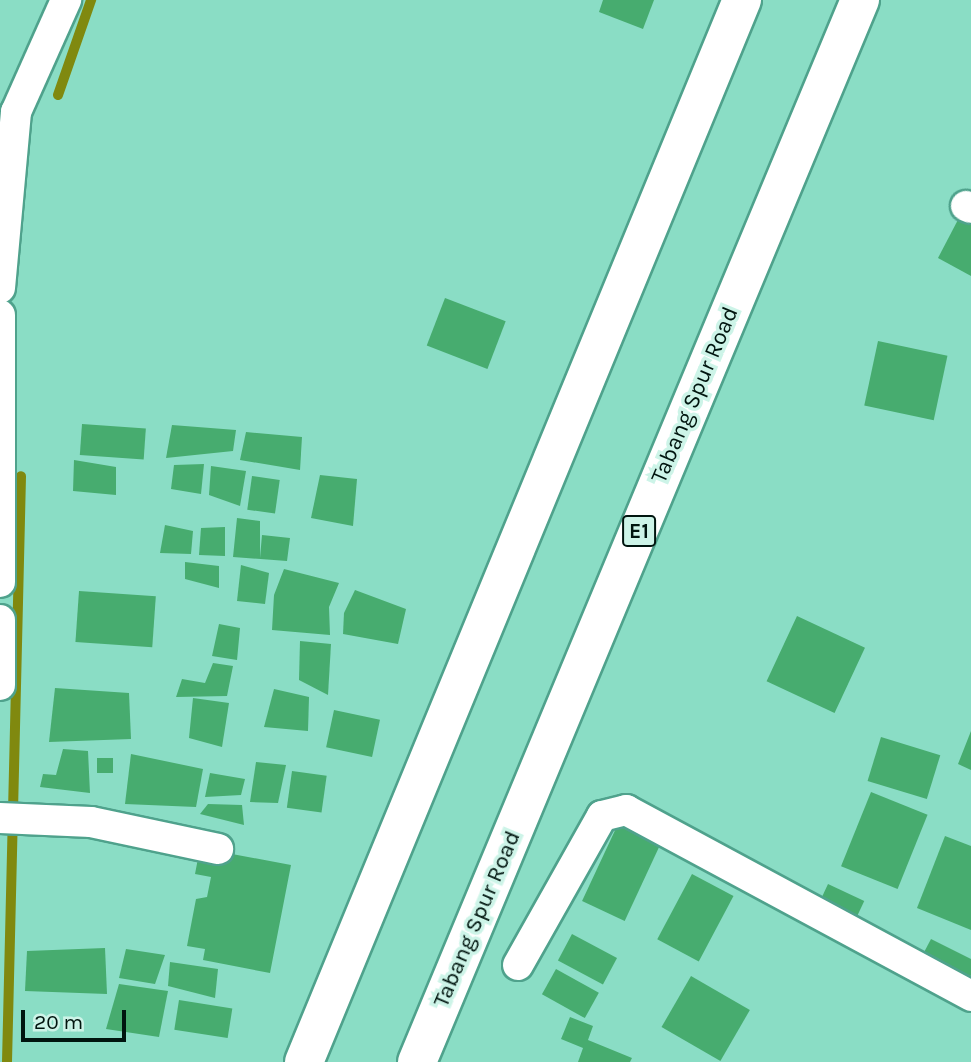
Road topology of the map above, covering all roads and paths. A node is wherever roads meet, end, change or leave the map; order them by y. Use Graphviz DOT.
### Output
graph roads {
  1 [pos="66,0"];
  2 [pos="742,0"];
  3 [pos="860,0"];
  4 [pos="0,288"];
  5 [pos="0,315"];
  6 [pos="0,582"];
  7 [pos="0,620"];
  8 [pos="0,685"];
  9 [pos="0,818"];
  10 [pos="218,849"];
  11 [pos="518,965"];
  12 [pos="971,996"];
  13 [pos="304,1062"];
  14 [pos="417,1062"];
  1 -- 4 [label="street"];
  2 -- 13 [label="highway"];
  3 -- 14 [label="highway, Tabang Spur Road / E1"];
  5 -- 6 [label="street"];
  7 -- 8 [label="street"];
  9 -- 10 [label="street"];
  11 -- 12 [label="street"];
}
